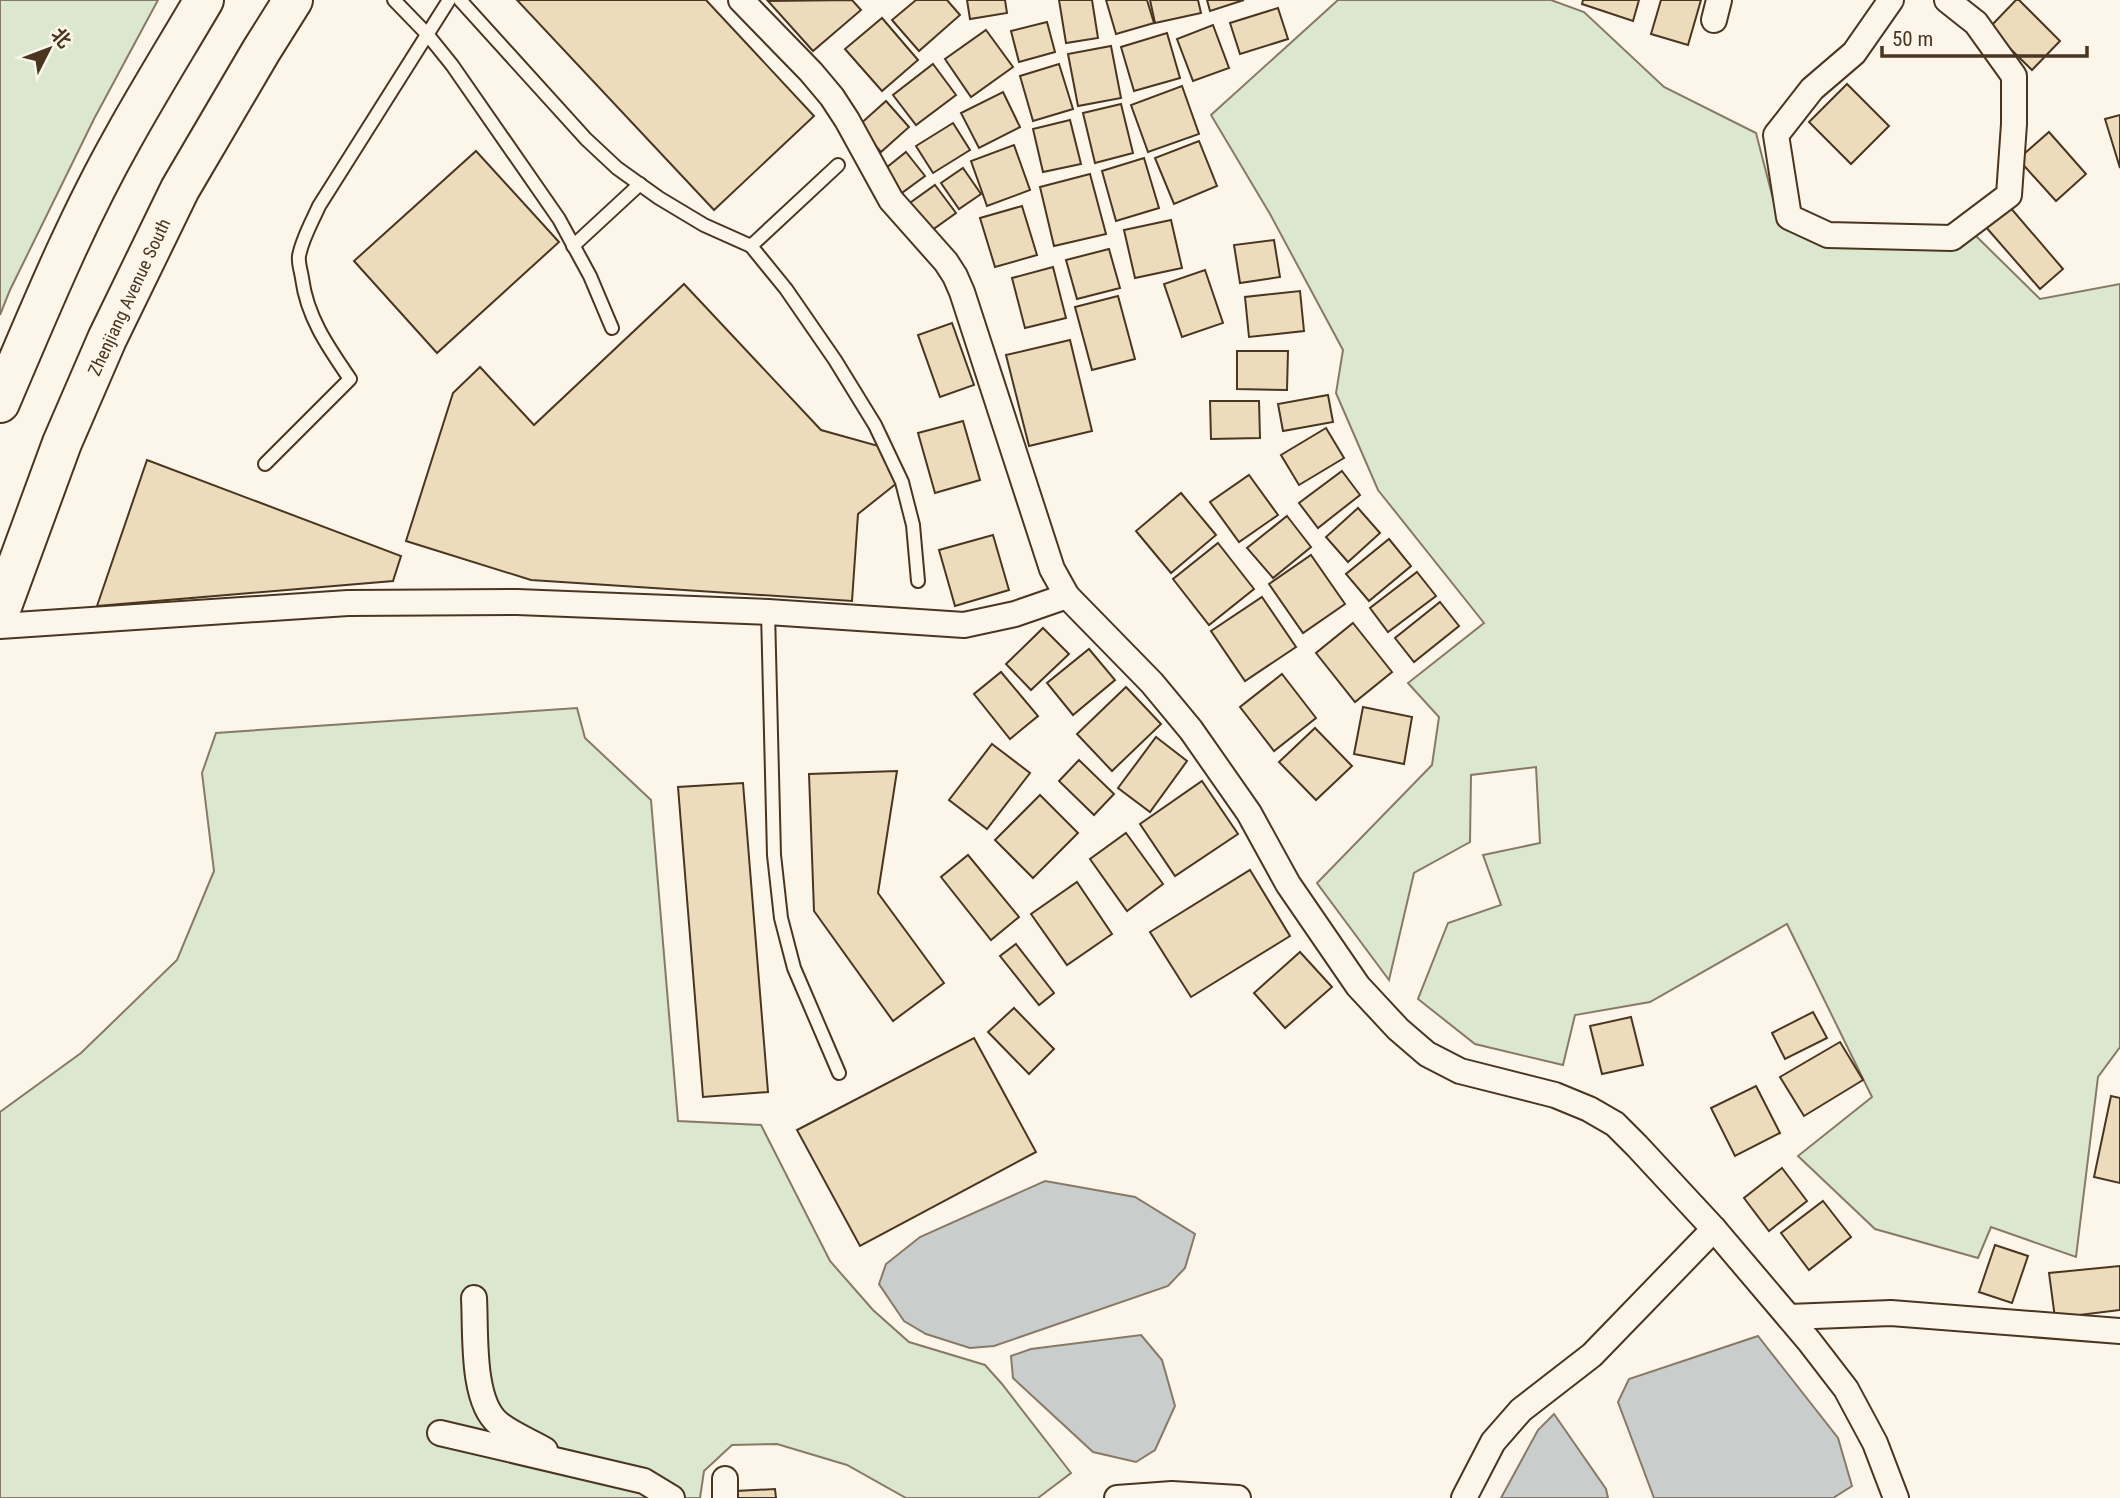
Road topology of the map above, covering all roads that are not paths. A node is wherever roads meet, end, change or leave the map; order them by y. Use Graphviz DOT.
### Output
graph roads {
  1 [pos="204,0"];
  2 [pos="293,0"];
  3 [pos="394,0"];
  4 [pos="449,0"];
  5 [pos="460,0"];
  6 [pos="741,0"];
  7 [pos="1891,0"];
  8 [pos="1947,0"];
  9 [pos="427,34"];
  10 [pos="838,164"];
  11 [pos="640,184"];
  12 [pos="573,246"];
  13 [pos="751,246"];
  14 [pos="612,328"];
  15 [pos="0,404"];
  16 [pos="265,464"];
  17 [pos="918,581"];
  18 [pos="1067,596"];
  19 [pos="0,612"];
  20 [pos="768,612"];
  21 [pos="0,626"];
  22 [pos="839,1073"];
  23 [pos="1714,1229"];
  24 [pos="474,1298"];
  25 [pos="1790,1317"];
  26 [pos="2120,1331"];
  27 [pos="440,1433"];
  28 [pos="569,1464"];
  29 [pos="672,1498"];
  30 [pos="1117,1498"];
  31 [pos="1238,1498"];
  32 [pos="1464,1498"];
  33 [pos="1896,1498"];
  1 -- 15 [label="main road"];
  2 -- 19 [label="main road, Zhenjiang Avenue South"];
  3 -- 9 [label="lane"];
  4 -- 9 [label="lane"];
  5 -- 11 [label="lane"];
  6 -- 18 [label="street"];
  7 -- 8 [label="street"];
  9 -- 12 [label="lane"];
  9 -- 16 [label="lane"];
  10 -- 13 [label="lane"];
  11 -- 12 [label="lane"];
  11 -- 13 [label="lane"];
  12 -- 14 [label="lane"];
  13 -- 17 [label="lane"];
  18 -- 20 [label="street"];
  18 -- 23 [label="street"];
  20 -- 21 [label="street"];
  20 -- 22 [label="lane"];
  23 -- 25 [label="street"];
  23 -- 32 [label="street"];
  24 -- 28 [label="street"];
  25 -- 26 [label="street"];
  25 -- 33 [label="street"];
  27 -- 28 [label="street"];
  28 -- 29 [label="street"];
  30 -- 31 [label="street"];
}
